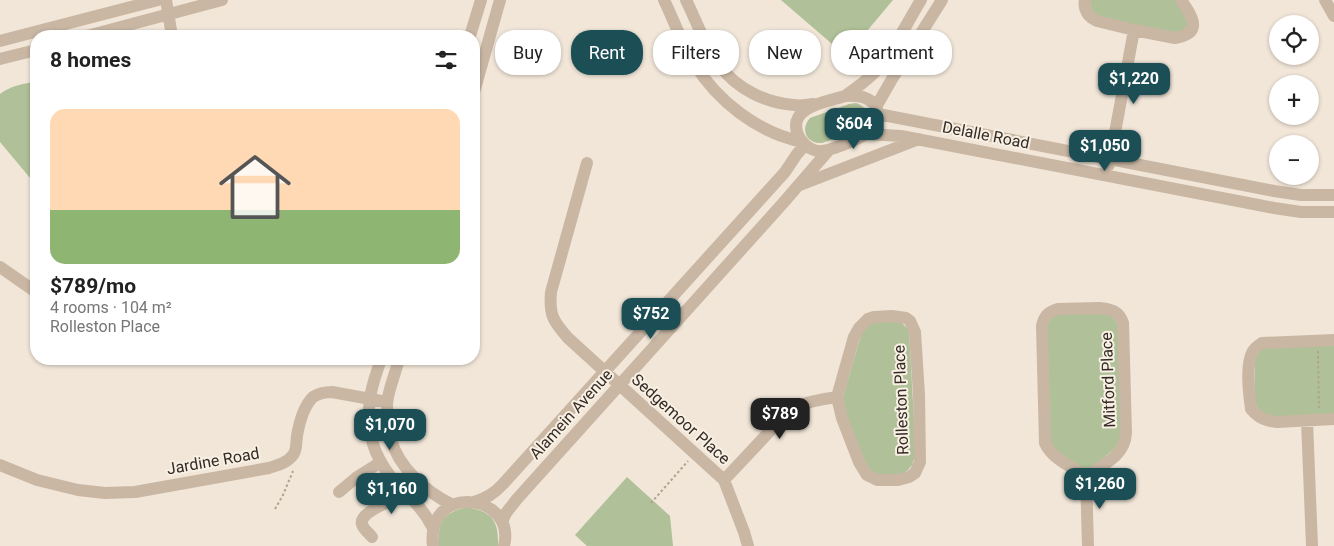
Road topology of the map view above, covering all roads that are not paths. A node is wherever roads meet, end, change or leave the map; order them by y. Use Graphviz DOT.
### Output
graph roads {
  1 [pos="158,0"];
  2 [pos="166,0"];
  3 [pos="222,0"];
  4 [pos="480,0"];
  5 [pos="500,0"];
  6 [pos="664,0"];
  7 [pos="686,0"];
  8 [pos="921,0"];
  9 [pos="942,0"];
  10 [pos="1085,0"];
  11 [pos="1181,0"];
  12 [pos="1328,1"];
  13 [pos="168,15"];
  14 [pos="1334,16"];
  15 [pos="40,30"];
  16 [pos="110,30"];
  17 [pos="171,30"];
  18 [pos="472,30"];
  19 [pos="1134,30"];
  20 [pos="30,32"];
  21 [pos="0,40"];
  22 [pos="30,52"];
  23 [pos="0,60"];
  24 [pos="480,71"];
  25 [pos="845,96"];
  26 [pos="817,104"];
  27 [pos="877,111"];
  28 [pos="867,134"];
  29 [pos="919,139"];
  30 [pos="804,144"];
  31 [pos="828,150"];
  32 [pos="1110,158"];
  33 [pos="587,163"];
  34 [pos="1107,175"];
  35 [pos="798,186"];
  36 [pos="1334,196"];
  37 [pos="750,210"];
  38 [pos="1334,212"];
  39 [pos="764,224"];
  40 [pos="0,267"];
  41 [pos="30,288"];
  42 [pos="1334,340"];
  43 [pos="379,365"];
  44 [pos="397,365"];
  45 [pos="605,371"];
  46 [pos="619,385"];
  47 [pos="837,397"];
  48 [pos="370,398"];
  49 [pos="388,402"];
  50 [pos="1334,419"];
  51 [pos="1313,421"];
  52 [pos="380,462"];
  53 [pos="0,465"];
  54 [pos="1086,476"];
  55 [pos="724,480"];
  56 [pos="339,492"];
  57 [pos="407,494"];
  58 [pos="474,502"];
  59 [pos="453,504"];
  60 [pos="502,522"];
  61 [pos="433,528"];
  62 [pos="372,537"];
  63 [pos="433,546"];
  64 [pos="504,546"];
  65 [pos="748,546"];
  66 [pos="1088,546"];
  67 [pos="1312,546"];
  1 -- 15 [label="street"];
  2 -- 13 [label="street"];
  3 -- 13 [label="street"];
  4 -- 18 [label="street"];
  5 -- 24 [label="street"];
  6 -- 30 [label="street"];
  7 -- 26 [label="street"];
  8 -- 25 [label="street"];
  9 -- 27 [label="street"];
  10 -- 19 [label="street"];
  11 -- 19 [label="street"];
  12 -- 14 [label="street"];
  13 -- 16 [label="street"];
  13 -- 17 [label="street"];
  19 -- 32 [label="street"];
  20 -- 21 [label="street"];
  22 -- 23 [label="street"];
  25 -- 26 [label="street"];
  25 -- 27 [label="street"];
  26 -- 30 [label="street"];
  27 -- 28 [label="street"];
  27 -- 32 [label="street, Delalle Road"];
  28 -- 29 [label="street, Delalle Road"];
  28 -- 31 [label="street"];
  29 -- 34 [label="street, Delalle Road"];
  29 -- 35 [label="street"];
  30 -- 31 [label="street"];
  30 -- 37 [label="street, Alamein Avenue"];
  31 -- 35 [label="street, Alamein Avenue"];
  32 -- 34 [label="street"];
  32 -- 36 [label="street, Delalle Road"];
  33 -- 45 [label="street, Sedgemoor Place"];
  34 -- 38 [label="street, Delalle Road"];
  35 -- 39 [label="street, Alamein Avenue"];
  37 -- 39 [label="street"];
  37 -- 45 [label="street, Alamein Avenue"];
  39 -- 46 [label="street, Alamein Avenue"];
  40 -- 41 [label="street"];
  42 -- 51 [label="street"];
  43 -- 48 [label="street"];
  44 -- 49 [label="street"];
  45 -- 46 [label="street, Sedgemoor Place"];
  45 -- 58 [label="street, Alamein Avenue"];
  46 -- 55 [label="street, Sedgemoor Place"];
  46 -- 60 [label="street, Alamein Avenue"];
  47 -- 47 [label="street, Rolleston Place"];
  47 -- 55 [label="street"];
  48 -- 49 [label="street"];
  48 -- 52 [label="street"];
  48 -- 53 [label="street, Jardine Road"];
  49 -- 59 [label="street"];
  50 -- 51 [label="street"];
  51 -- 67 [label="street"];
  52 -- 56 [label="street"];
  52 -- 57 [label="street"];
  54 -- 54 [label="street, Mitford Place"];
  54 -- 66 [label="street"];
  55 -- 65 [label="street, Sedgemoor Place"];
  57 -- 61 [label="street"];
  57 -- 62 [label="street"];
  58 -- 59 [label="street"];
  58 -- 60 [label="street"];
  59 -- 61 [label="street"];
  60 -- 64 [label="street"];
  61 -- 63 [label="street"];
}
